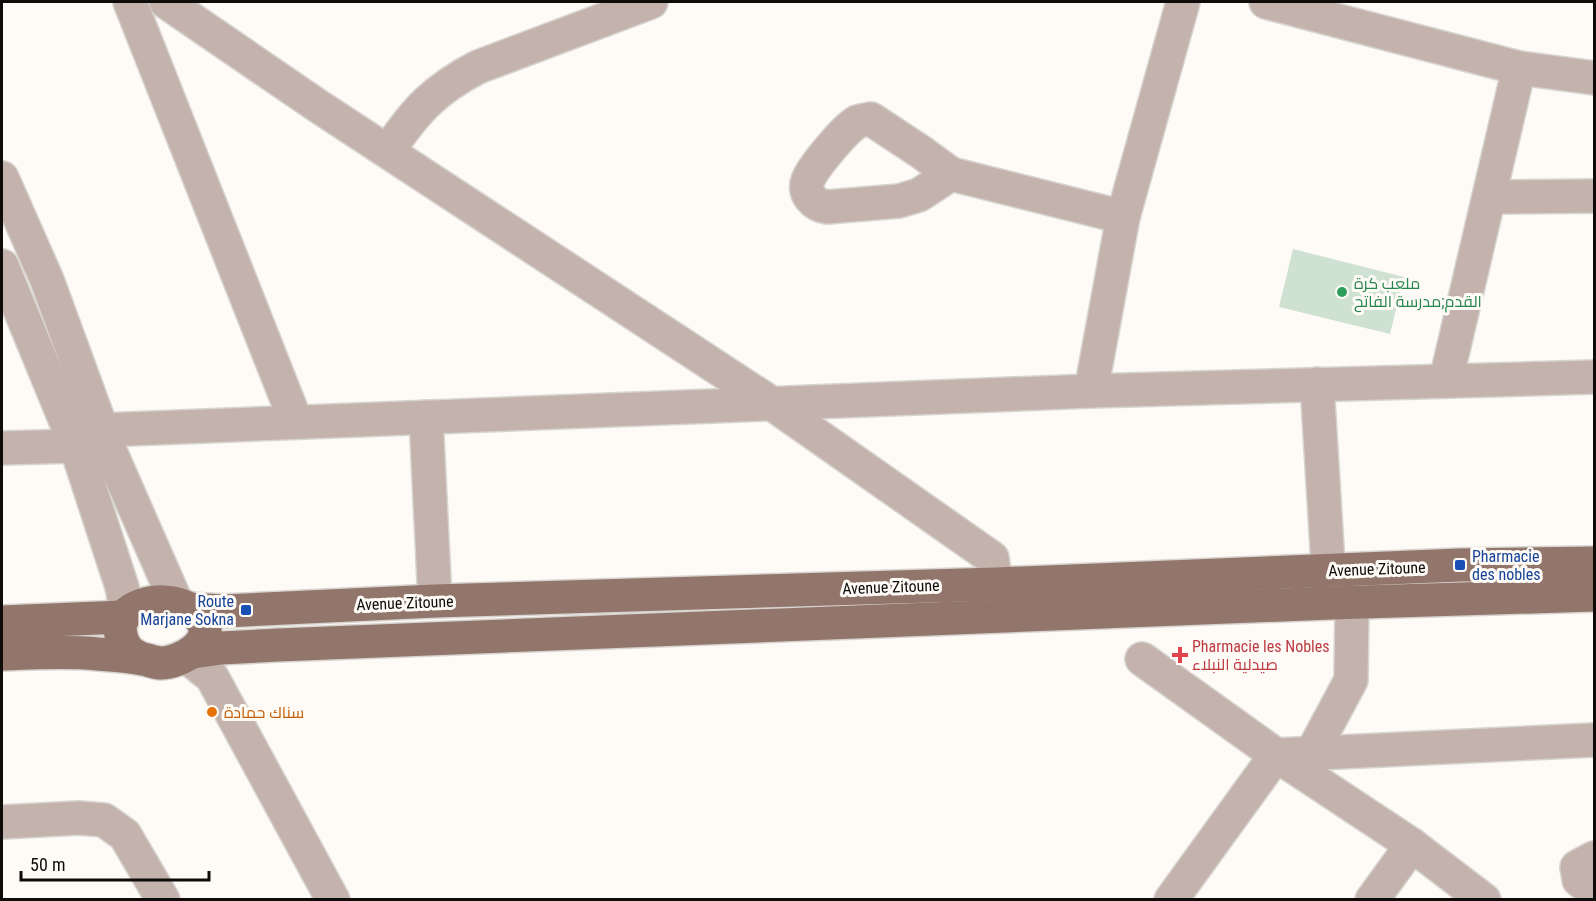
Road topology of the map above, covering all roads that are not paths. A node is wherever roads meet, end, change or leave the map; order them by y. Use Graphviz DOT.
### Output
graph roads {
  1 [pos="130,2"];
  2 [pos="166,2"];
  3 [pos="651,2"];
  4 [pos="1183,2"];
  5 [pos="1266,2"];
  6 [pos="1519,68"];
  7 [pos="1594,78"];
  8 [pos="388,151"];
  9 [pos="951,174"];
  10 [pos="2,178"];
  11 [pos="1594,196"];
  12 [pos="1490,197"];
  13 [pos="1123,217"];
  14 [pos="2,266"];
  15 [pos="1594,377"];
  16 [pos="1446,380"];
  17 [pos="1317,384"];
  18 [pos="1091,391"];
  19 [pos="771,403"];
  20 [pos="426,417"];
  21 [pos="296,422"];
  22 [pos="89,438"];
  23 [pos="2,448"];
  24 [pos="1594,563"];
  25 [pos="1329,570"];
  26 [pos="996,584"];
  27 [pos="1594,596"];
  28 [pos="435,601"];
  29 [pos="1342,603"];
  30 [pos="182,606"];
  31 [pos="129,613"];
  32 [pos="2,622"];
  33 [pos="2,654"];
  34 [pos="190,654"];
  35 [pos="142,659"];
  36 [pos="1142,659"];
  37 [pos="1594,740"];
  38 [pos="1312,753"];
  39 [pos="1276,755"];
  40 [pos="2,822"];
  41 [pos="1412,845"];
  42 [pos="1594,858"];
  43 [pos="1594,891"];
  44 [pos="164,900"];
  45 [pos="333,900"];
  46 [pos="1171,900"];
  47 [pos="1372,900"];
  48 [pos="1484,900"];
  1 -- 21 [label="street"];
  2 -- 8 [label="street"];
  3 -- 8 [label="street"];
  4 -- 13 [label="street"];
  5 -- 6 [label="street"];
  6 -- 7 [label="street"];
  6 -- 12 [label="street"];
  8 -- 19 [label="street"];
  9 -- 13 [label="street"];
  10 -- 22 [label="street"];
  11 -- 12 [label="street"];
  12 -- 16 [label="street"];
  13 -- 18 [label="street"];
  14 -- 22 [label="street"];
  15 -- 16 [label="street"];
  16 -- 17 [label="street"];
  17 -- 18 [label="street"];
  17 -- 25 [label="street"];
  18 -- 19 [label="street"];
  19 -- 20 [label="street"];
  19 -- 26 [label="street"];
  20 -- 21 [label="street"];
  20 -- 28 [label="street"];
  21 -- 22 [label="street"];
  22 -- 23 [label="street"];
  22 -- 30 [label="street"];
  22 -- 31 [label="street"];
  24 -- 25 [label="main road, Avenue Zitoune"];
  25 -- 26 [label="main road, Avenue Zitoune"];
  25 -- 29 [label="street"];
  26 -- 28 [label="main road, Avenue Zitoune"];
  27 -- 29 [label="main road, Avenue Zitoune"];
  28 -- 30 [label="main road, Avenue Zitoune"];
  29 -- 34 [label="main road, Avenue Zitoune"];
  29 -- 38 [label="street"];
  30 -- 31 [label="main road, Avenue Zitoune"];
  30 -- 34 [label="main road"];
  31 -- 32 [label="main road, Avenue Zitoune"];
  31 -- 35 [label="main road"];
  33 -- 35 [label="main road, Avenue Zitoune"];
  34 -- 35 [label="main road, Avenue Zitoune"];
  34 -- 45 [label="street"];
  36 -- 39 [label="street"];
  37 -- 38 [label="street"];
  38 -- 39 [label="street"];
  39 -- 41 [label="street"];
  39 -- 46 [label="street"];
  40 -- 44 [label="street"];
  41 -- 47 [label="street"];
  41 -- 48 [label="street"];
  42 -- 43 [label="street"];
}
